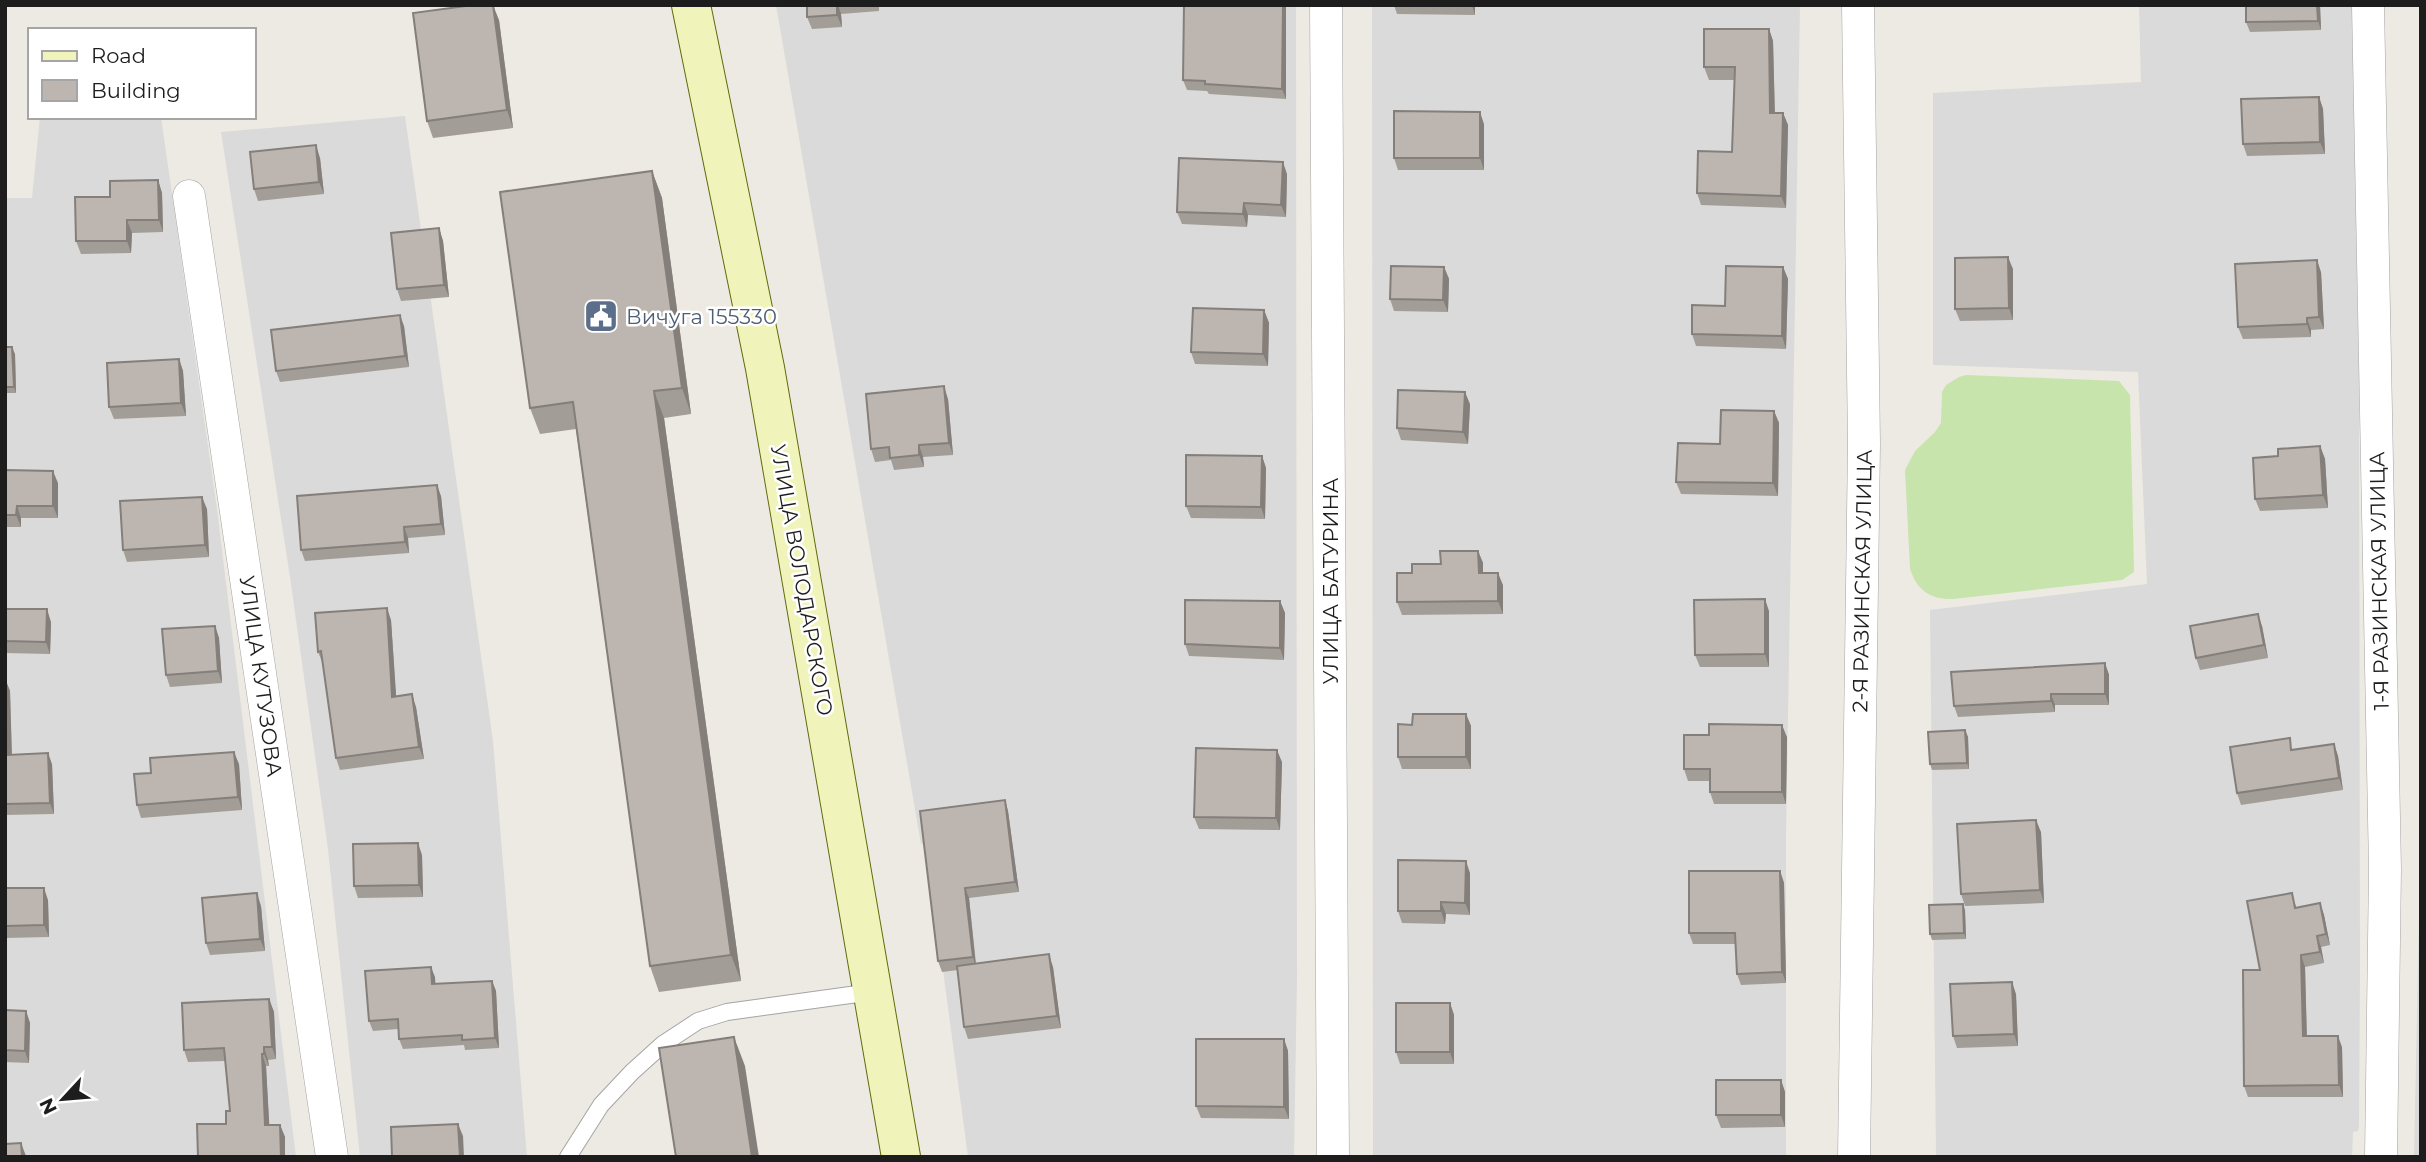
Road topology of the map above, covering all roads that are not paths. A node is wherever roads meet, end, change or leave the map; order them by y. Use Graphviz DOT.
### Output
graph roads {
  1 [pos="691,5"];
  2 [pos="1326,5"];
  3 [pos="1858,5"];
  4 [pos="2368,5"];
  5 [pos="189,196"];
  6 [pos="872,992"];
  7 [pos="332,1157"];
  8 [pos="568,1157"];
  9 [pos="901,1157"];
  10 [pos="1333,1157"];
  11 [pos="1854,1157"];
  12 [pos="2381,1157"];
  1 -- 6 [label="main road, УЛИЦА ВОЛОДАРСКОГО"];
  2 -- 10 [label="street, УЛИЦА БАТУРИНА"];
  3 -- 11 [label="street, 2-Я РАЗИНСКАЯ УЛИЦА"];
  4 -- 12 [label="street, 1-Я РАЗИНСКАЯ УЛИЦА"];
  5 -- 7 [label="street, УЛИЦА КУТУЗОВА"];
  6 -- 8 [label="lane"];
  6 -- 9 [label="main road, УЛИЦА ВОЛОДАРСКОГО"];
}
